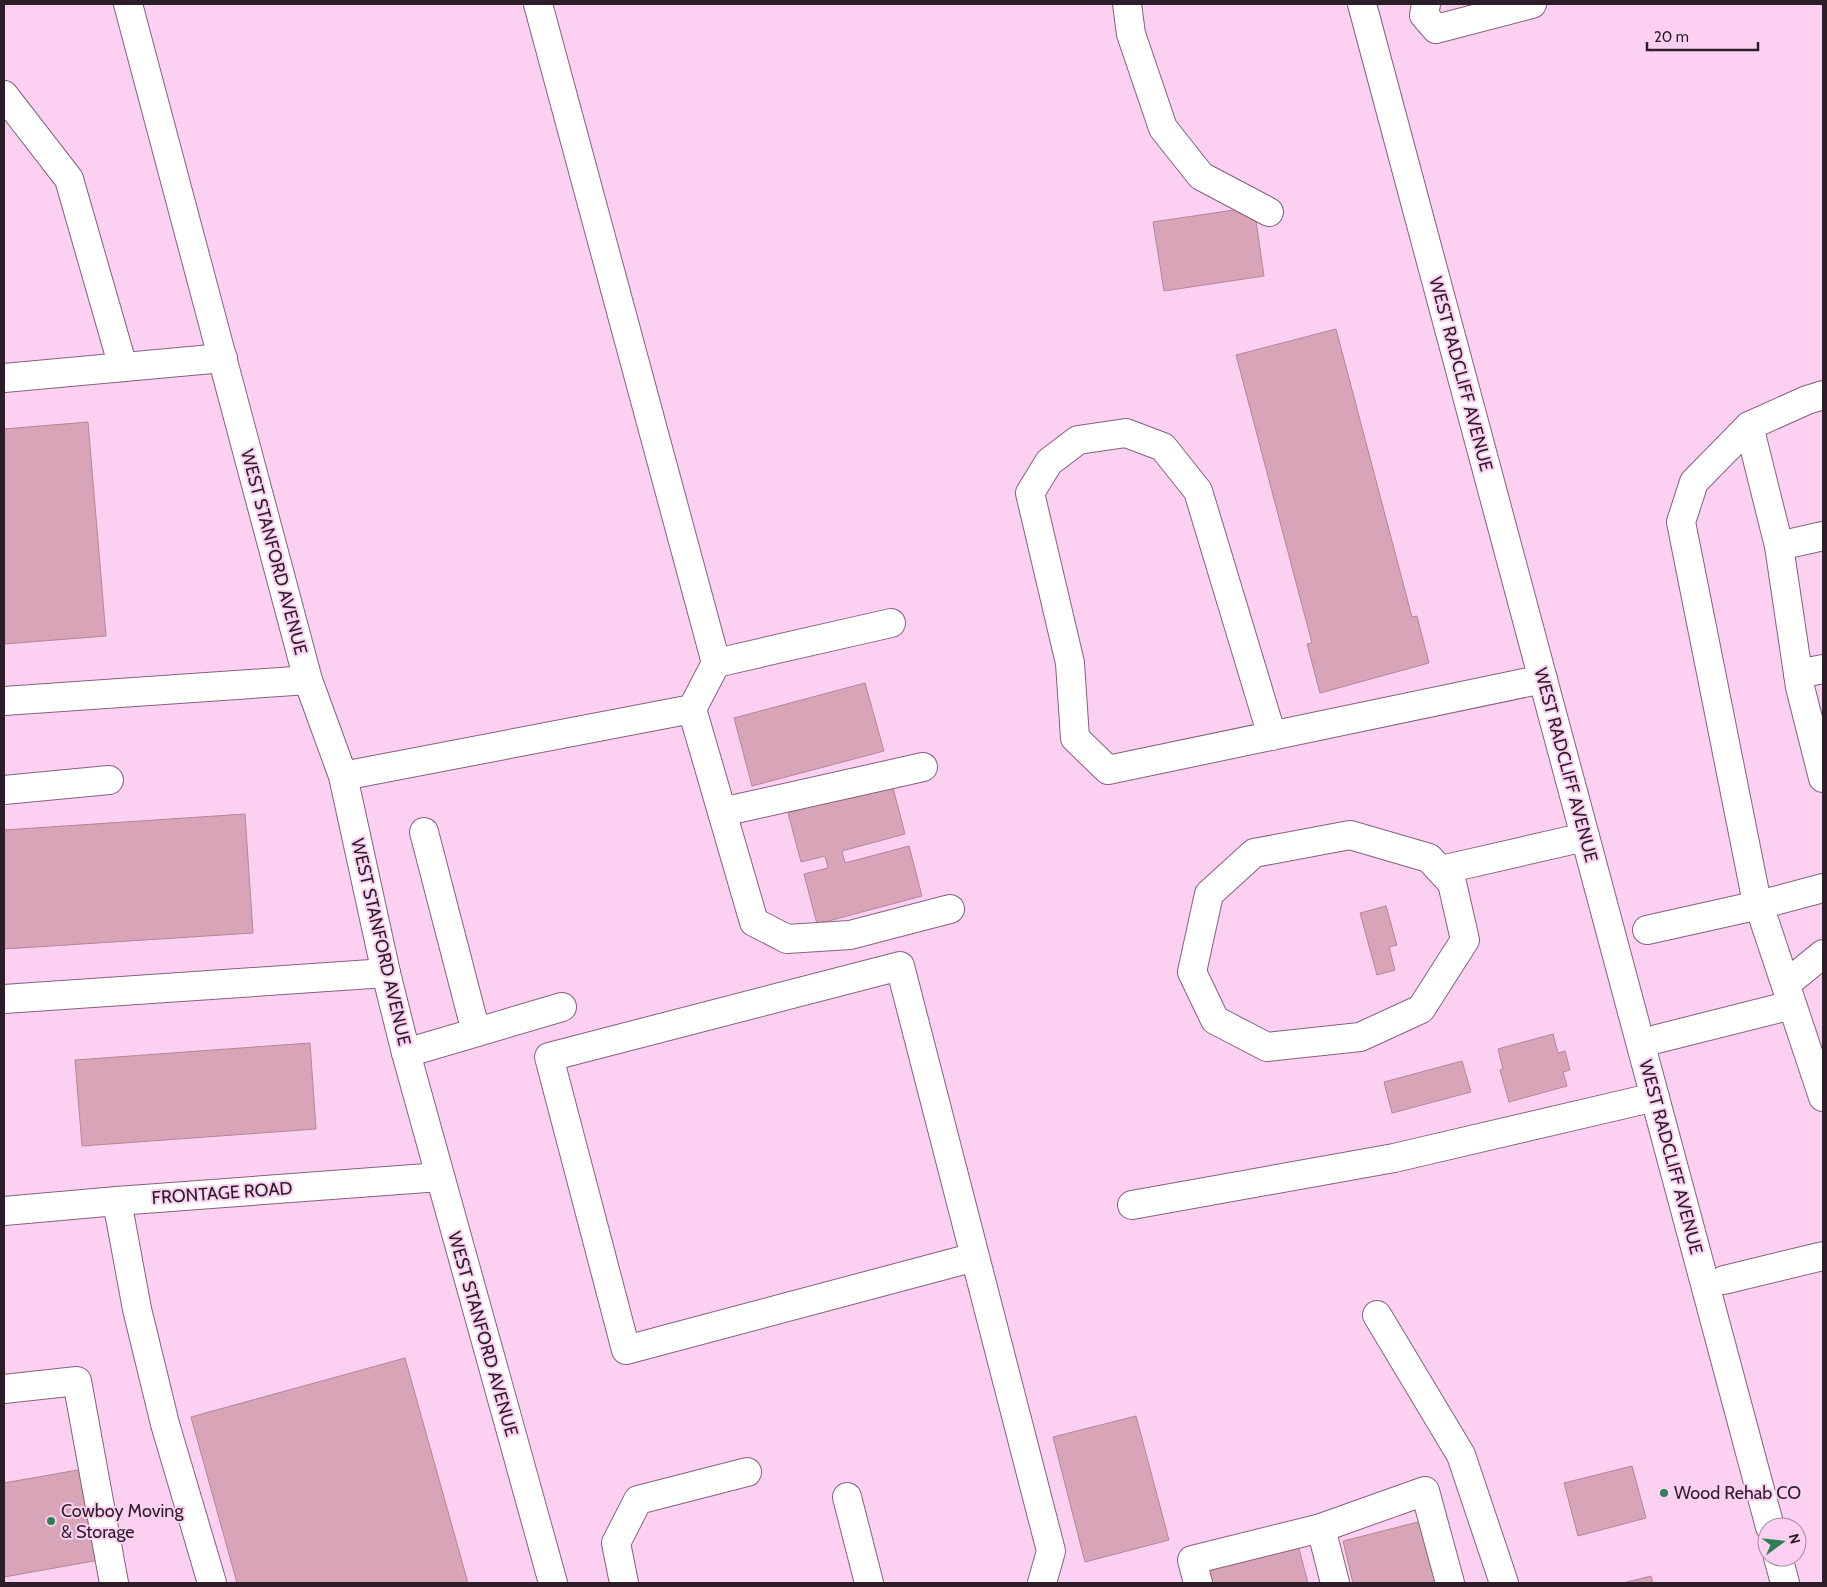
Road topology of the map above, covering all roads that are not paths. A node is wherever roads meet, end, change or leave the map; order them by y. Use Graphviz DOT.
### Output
graph roads {
  1 [pos="128,4"];
  2 [pos="538,4"];
  3 [pos="1127,4"];
  4 [pos="1362,4"];
  5 [pos="1426,4"];
  6 [pos="1532,4"];
  7 [pos="4,95"];
  8 [pos="1269,212"];
  9 [pos="223,358"];
  10 [pos="123,367"];
  11 [pos="4,378"];
  12 [pos="1823,394"];
  13 [pos="1749,426"];
  14 [pos="1823,536"];
  15 [pos="1779,546"];
  16 [pos="891,623"];
  17 [pos="716,663"];
  18 [pos="1811,671"];
  19 [pos="1543,679"];
  20 [pos="308,680"];
  21 [pos="4,701"];
  22 [pos="692,709"];
  23 [pos="1272,736"];
  24 [pos="923,767"];
  25 [pos="343,776"];
  26 [pos="1823,778"];
  27 [pos="109,780"];
  28 [pos="4,790"];
  29 [pos="722,812"];
  30 [pos="424,832"];
  31 [pos="1585,837"];
  32 [pos="1441,870"];
  33 [pos="1823,888"];
  34 [pos="1759,905"];
  35 [pos="950,909"];
  36 [pos="1647,930"];
  37 [pos="1823,954"];
  38 [pos="386,974"];
  39 [pos="1789,994"];
  40 [pos="4,1000"];
  41 [pos="562,1007"];
  42 [pos="476,1032"];
  43 [pos="1657,1039"];
  44 [pos="406,1052"];
  45 [pos="1821,1082"];
  46 [pos="1655,1096"];
  47 [pos="440,1177"];
  48 [pos="117,1201"];
  49 [pos="1132,1205"];
  50 [pos="4,1211"];
  51 [pos="1823,1256"];
  52 [pos="976,1258"];
  53 [pos="1724,1280"];
  54 [pos="1377,1315"];
  55 [pos="4,1389"];
  56 [pos="747,1472"];
  57 [pos="847,1497"];
  58 [pos="1767,1517"];
  59 [pos="1321,1528"];
  60 [pos="1781,1567"];
  61 [pos="114,1583"];
  62 [pos="212,1583"];
  63 [pos="553,1583"];
  64 [pos="624,1583"];
  65 [pos="869,1583"];
  66 [pos="1042,1583"];
  67 [pos="1198,1583"];
  68 [pos="1336,1583"];
  69 [pos="1450,1583"];
  70 [pos="1504,1583"];
  71 [pos="1785,1583"];
  1 -- 9 [label="street, WEST STANFORD AVENUE"];
  2 -- 17 [label="street"];
  3 -- 8 [label="street"];
  4 -- 19 [label="street, WEST RADCLIFF AVENUE"];
  5 -- 6 [label="street"];
  7 -- 10 [label="street"];
  9 -- 10 [label="street"];
  9 -- 20 [label="street, WEST STANFORD AVENUE"];
  10 -- 11 [label="street"];
  12 -- 13 [label="street"];
  13 -- 15 [label="street"];
  13 -- 34 [label="street"];
  14 -- 15 [label="street"];
  15 -- 18 [label="street"];
  16 -- 17 [label="street"];
  17 -- 22 [label="street"];
  18 -- 26 [label="street"];
  19 -- 23 [label="street"];
  19 -- 31 [label="street, WEST RADCLIFF AVENUE"];
  20 -- 21 [label="street"];
  20 -- 25 [label="street, WEST STANFORD AVENUE"];
  22 -- 25 [label="street"];
  22 -- 29 [label="street"];
  23 -- 23 [label="street"];
  24 -- 29 [label="street"];
  25 -- 38 [label="street, WEST STANFORD AVENUE"];
  27 -- 28 [label="street"];
  29 -- 35 [label="street"];
  30 -- 42 [label="street"];
  31 -- 32 [label="street"];
  31 -- 46 [label="street, WEST RADCLIFF AVENUE"];
  32 -- 32 [label="street"];
  33 -- 34 [label="street"];
  34 -- 36 [label="street"];
  34 -- 39 [label="street"];
  37 -- 39 [label="street"];
  38 -- 40 [label="street"];
  38 -- 44 [label="street, WEST STANFORD AVENUE"];
  39 -- 43 [label="street"];
  39 -- 45 [label="street"];
  41 -- 42 [label="street"];
  42 -- 44 [label="street"];
  44 -- 47 [label="street, WEST STANFORD AVENUE"];
  46 -- 49 [label="street"];
  46 -- 58 [label="street, WEST RADCLIFF AVENUE"];
  47 -- 48 [label="street, FRONTAGE ROAD"];
  47 -- 63 [label="street, WEST STANFORD AVENUE"];
  48 -- 50 [label="street, FRONTAGE ROAD"];
  48 -- 62 [label="street"];
  51 -- 53 [label="street"];
  52 -- 52 [label="street"];
  52 -- 66 [label="street"];
  54 -- 70 [label="street"];
  55 -- 61 [label="street"];
  56 -- 64 [label="street"];
  57 -- 65 [label="street"];
  59 -- 67 [label="street"];
  59 -- 68 [label="street"];
  59 -- 69 [label="street"];
  60 -- 71 [label="street"];
}
